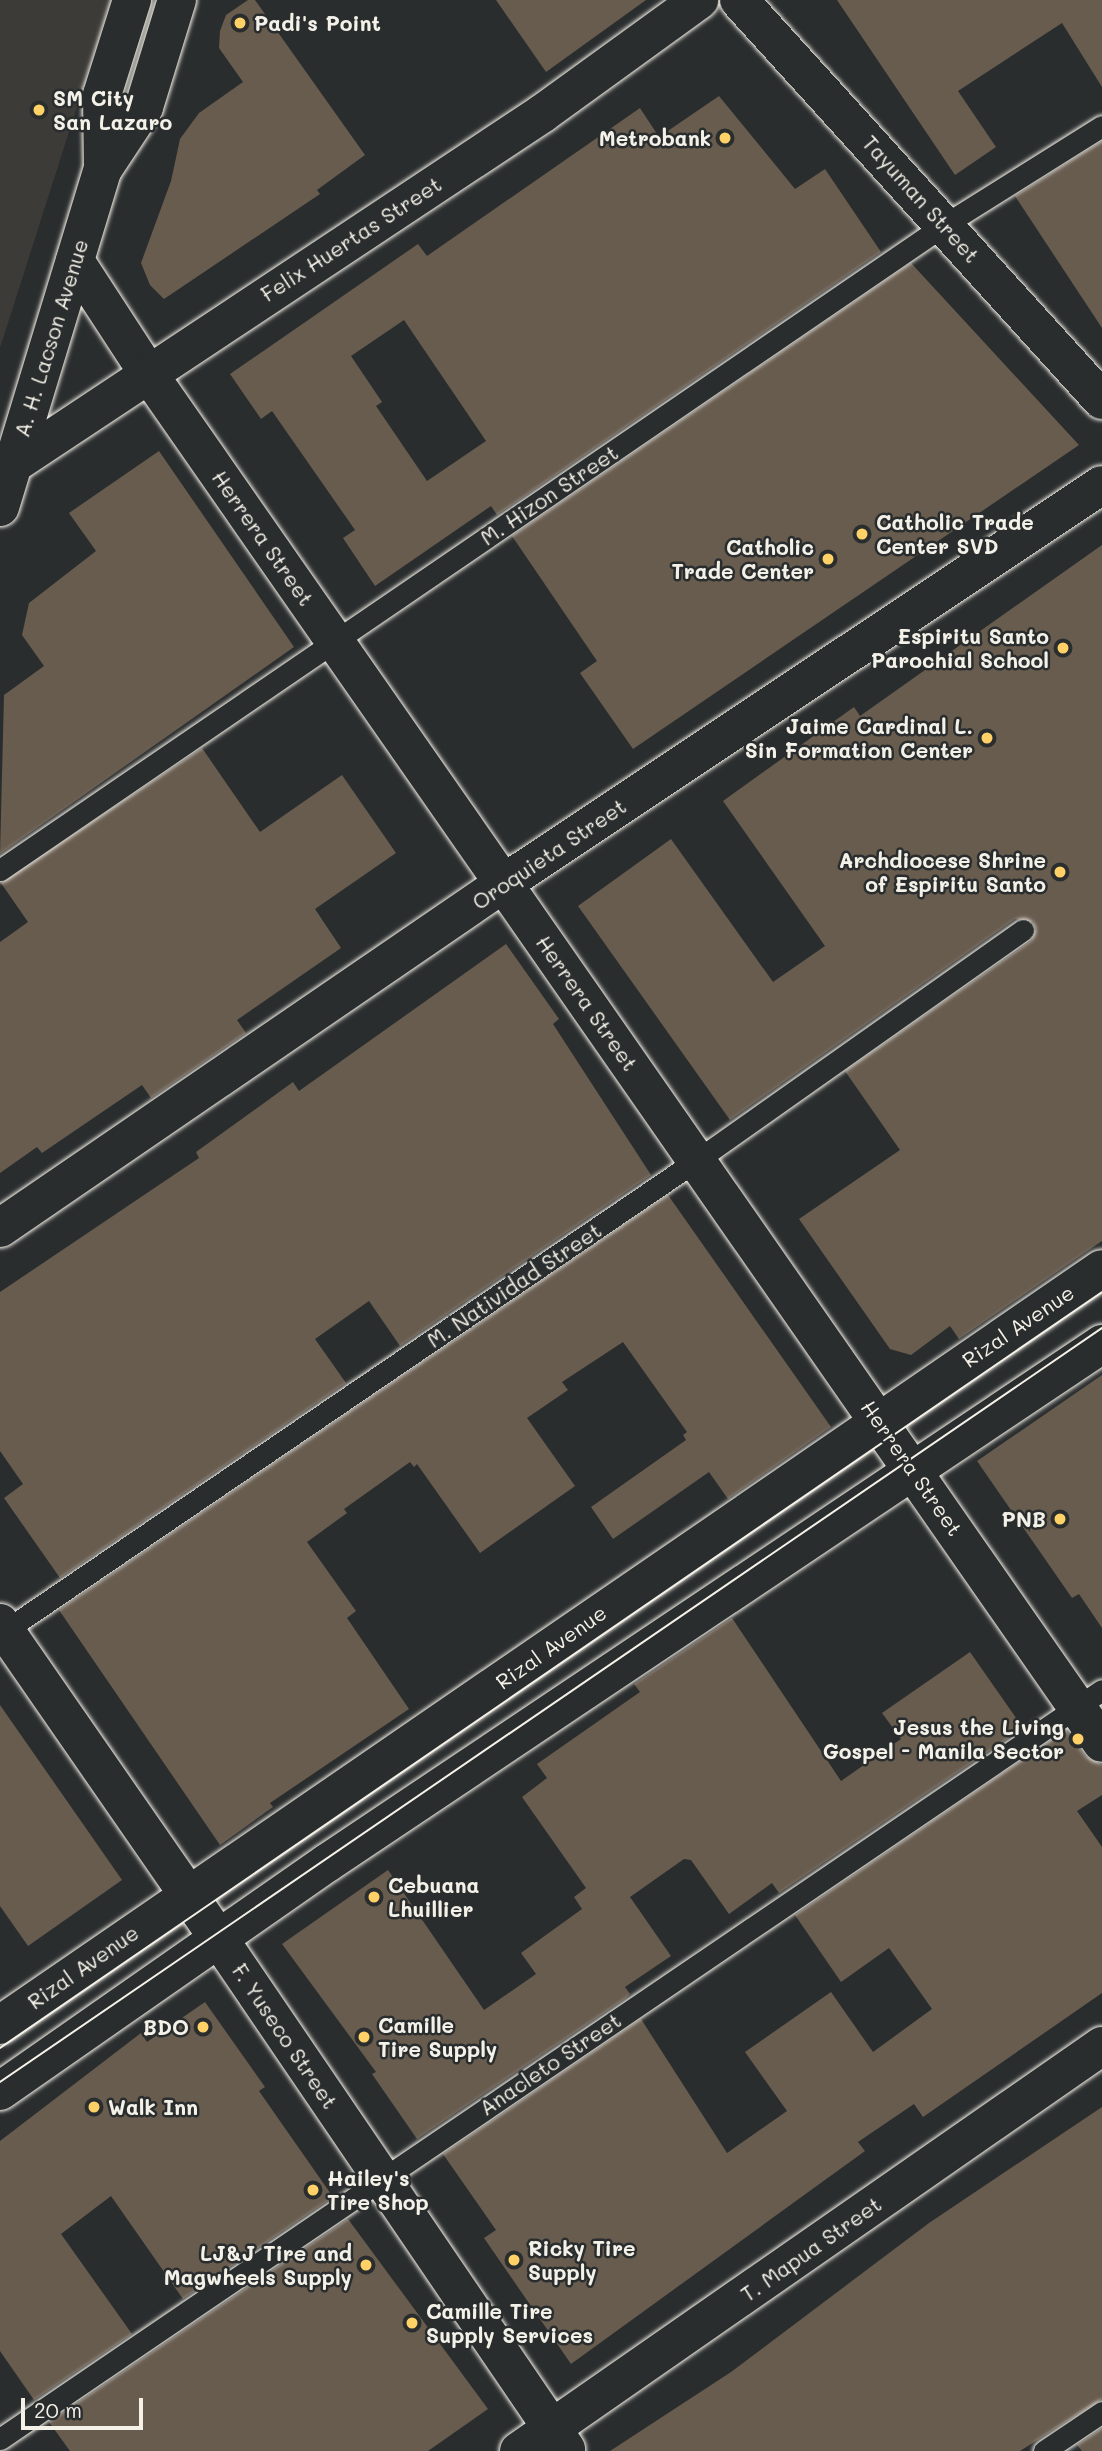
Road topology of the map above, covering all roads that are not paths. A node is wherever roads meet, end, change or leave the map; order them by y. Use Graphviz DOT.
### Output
graph roads {
  1 [pos="132,0"];
  2 [pos="177,0"];
  3 [pos="699,0"];
  4 [pos="739,0"];
  5 [pos="1102,126"];
  6 [pos="103,169"];
  7 [pos="944,225"];
  8 [pos="75,261"];
  9 [pos="148,373"];
  10 [pos="1102,400"];
  11 [pos="6,469"];
  12 [pos="1102,485"];
  13 [pos="0,507"];
  14 [pos="335,642"];
  15 [pos="0,870"];
  16 [pos="504,883"];
  17 [pos="1023,930"];
  18 [pos="697,1160"];
  19 [pos="0,1228"];
  20 [pos="1102,1269"];
  21 [pos="1102,1344"];
  22 [pos="879,1421"];
  23 [pos="914,1470"];
  24 [pos="2,1629"];
  25 [pos="1090,1699"];
  26 [pos="1102,1744"];
  27 [pos="189,1893"];
  28 [pos="219,1939"];
  29 [pos="0,2025"];
  30 [pos="1102,2046"];
  31 [pos="0,2091"];
  32 [pos="382,2178"];
  33 [pos="1102,2412"];
  34 [pos="0,2439"];
  35 [pos="560,2440"];
  36 [pos="519,2451"];
  37 [pos="1044,2451"];
  1 -- 6 [label="street, A. H. Lacson Avenue"];
  2 -- 6 [label="street, A. H. Lacson Avenue"];
  3 -- 9 [label="street, Felix Huertas Street"];
  4 -- 7 [label="street, Tayuman Street"];
  5 -- 7 [label="lane, M. Hizon Street"];
  6 -- 8 [label="street, A. H. Lacson Avenue"];
  7 -- 10 [label="street, Tayuman Street"];
  7 -- 14 [label="lane, M. Hizon Street"];
  8 -- 9 [label="street, Herrera Street"];
  8 -- 11 [label="street, A. H. Lacson Avenue"];
  9 -- 11 [label="street, Felix Huertas Street"];
  9 -- 14 [label="street, Herrera Street"];
  11 -- 13 [label="street, A. H. Lacson Avenue"];
  12 -- 16 [label="street, Oroquieta Street"];
  14 -- 15 [label="lane, M. Hizon Street"];
  14 -- 16 [label="street, Herrera Street"];
  16 -- 18 [label="street, Herrera Street"];
  16 -- 19 [label="street, Oroquieta Street"];
  17 -- 18 [label="lane, M. Natividad Street"];
  18 -- 22 [label="street, Herrera Street"];
  18 -- 24 [label="lane, M. Natividad Street"];
  20 -- 22 [label="street, Rizal Avenue"];
  21 -- 23 [label="street"];
  22 -- 23 [label="street, Herrera Street"];
  22 -- 27 [label="street, Rizal Avenue"];
  23 -- 25 [label="street, Herrera Street"];
  23 -- 28 [label="street"];
  24 -- 27 [label="street, F. Yuseco Street"];
  25 -- 26 [label="street, Herrera Street"];
  25 -- 32 [label="lane, Anacleto Street"];
  27 -- 28 [label="street, F. Yuseco Street"];
  27 -- 29 [label="street, Rizal Avenue"];
  28 -- 31 [label="street"];
  28 -- 32 [label="street, F. Yuseco Street"];
  30 -- 35 [label="street, T. Mapua Street"];
  32 -- 34 [label="lane, Anacleto Street"];
  32 -- 35 [label="street, F. Yuseco Street"];
  33 -- 37 [label="lane"];
  35 -- 36 [label="street, T. Mapua Street"];
}
